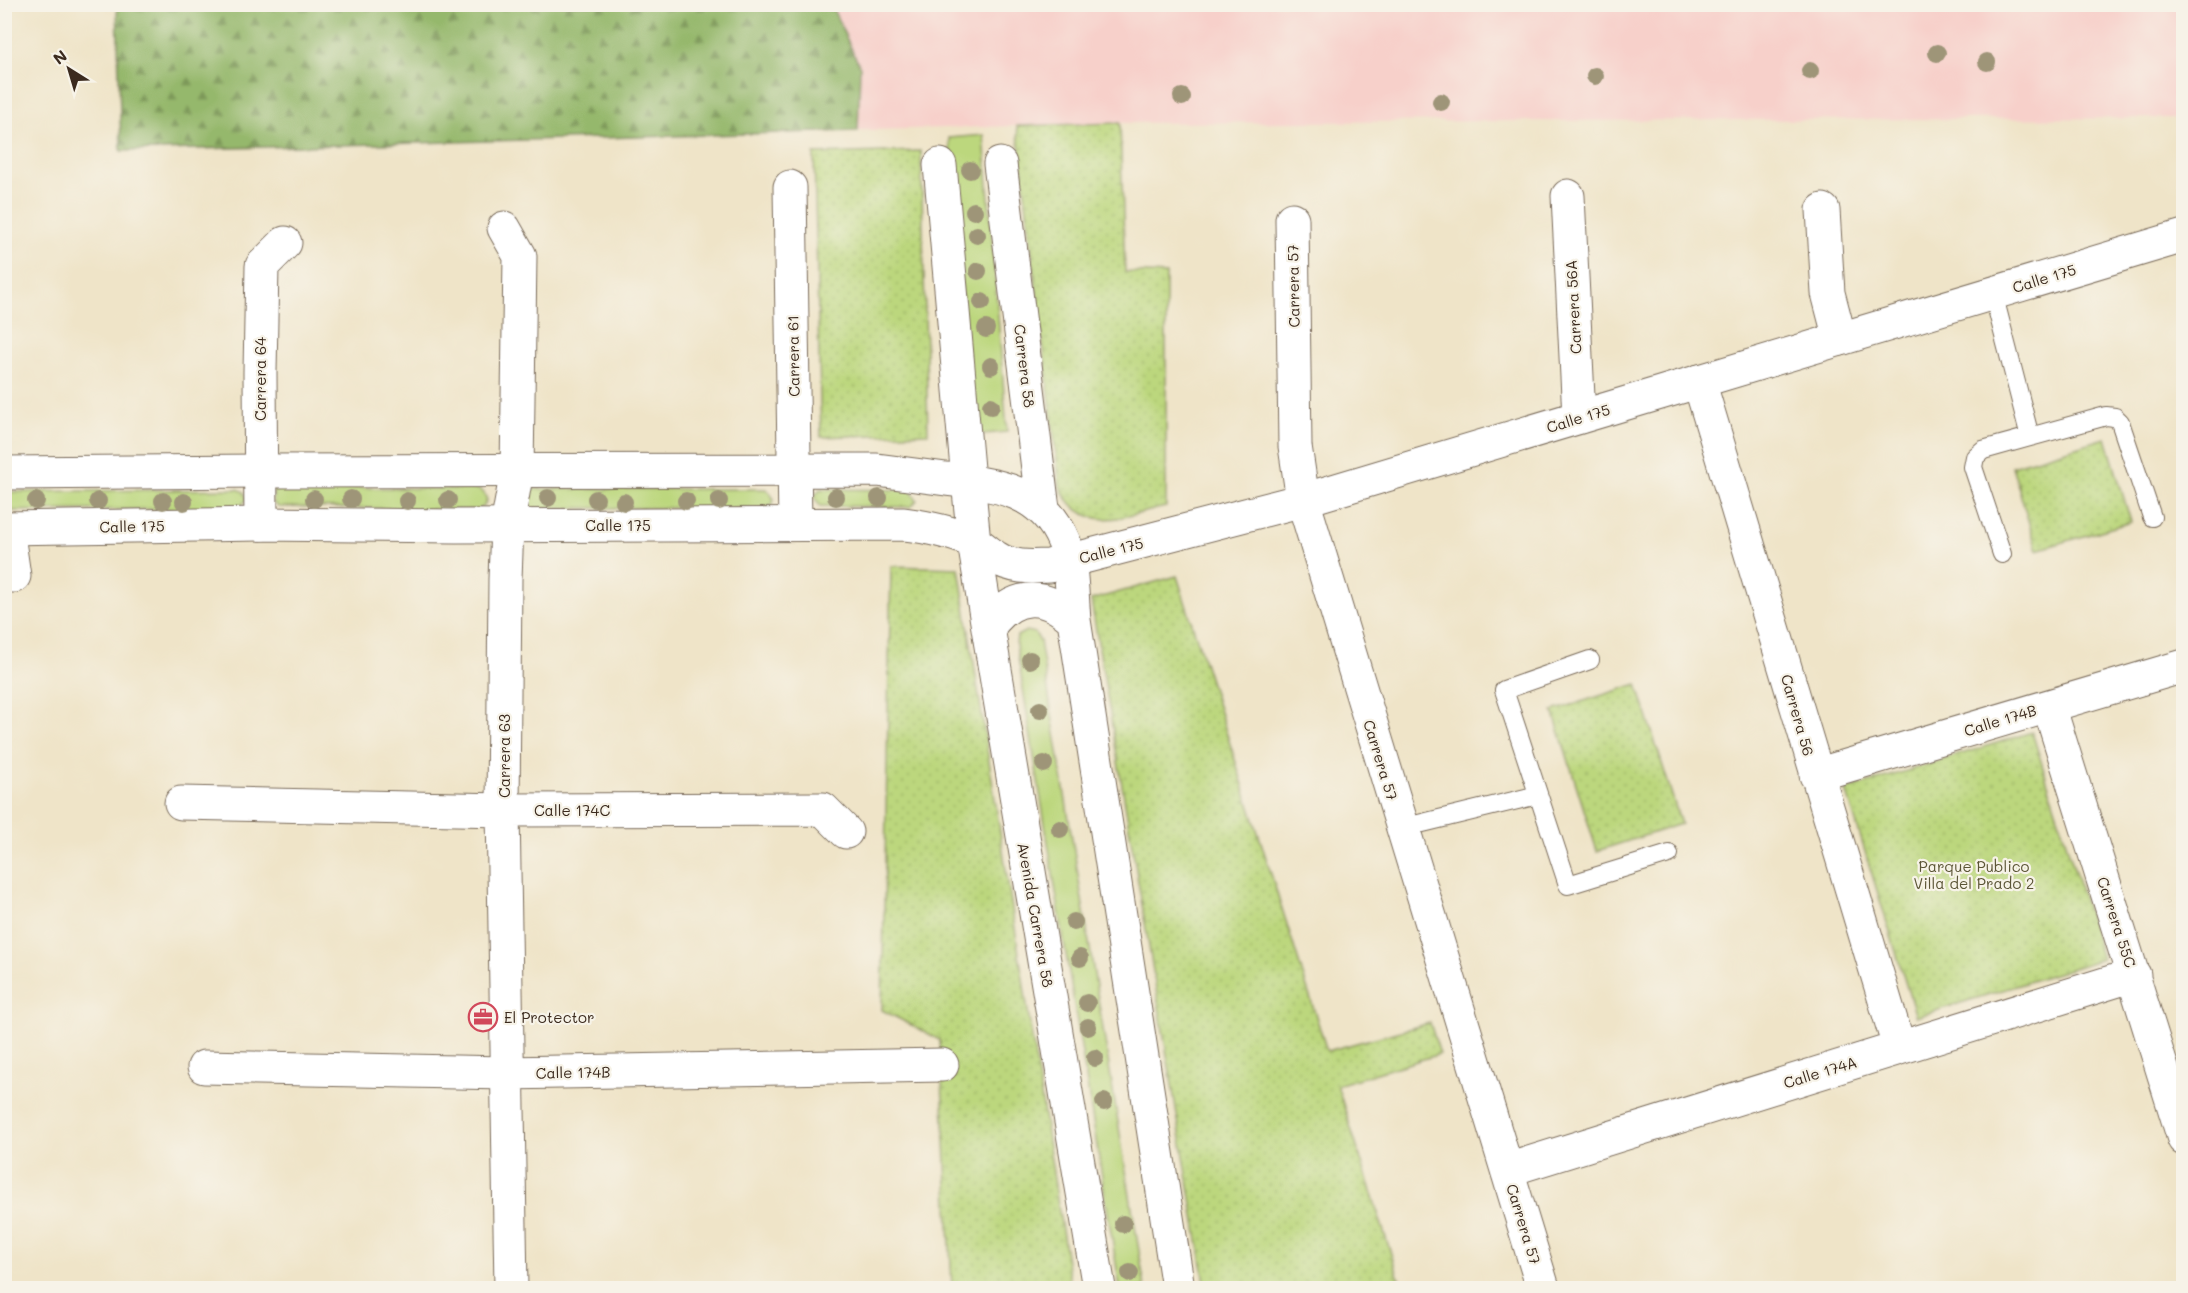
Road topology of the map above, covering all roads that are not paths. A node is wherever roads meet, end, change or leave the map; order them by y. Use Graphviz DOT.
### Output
graph roads {
  1 [pos="1000,164"];
  2 [pos="940,165"];
  3 [pos="790,188"];
  4 [pos="1568,196"];
  5 [pos="1823,210"];
  6 [pos="1292,219"];
  7 [pos="504,228"];
  8 [pos="2184,236"];
  9 [pos="285,243"];
  10 [pos="1993,293"];
  11 [pos="1840,339"];
  12 [pos="1699,381"];
  13 [pos="1579,417"];
  14 [pos="2030,437"];
  15 [pos="260,471"];
  16 [pos="517,471"];
  17 [pos="794,472"];
  18 [pos="4,473"];
  19 [pos="968,480"];
  20 [pos="1303,500"];
  21 [pos="1043,509"];
  22 [pos="2152,517"];
  23 [pos="261,524"];
  24 [pos="795,524"];
  25 [pos="507,526"];
  26 [pos="6,528"];
  27 [pos="974,542"];
  28 [pos="2002,554"];
  29 [pos="1068,561"];
  30 [pos="14,576"];
  31 [pos="1074,620"];
  32 [pos="988,628"];
  33 [pos="1590,660"];
  34 [pos="2184,666"];
  35 [pos="2049,706"];
  36 [pos="1816,775"];
  37 [pos="1539,795"];
  38 [pos="180,803"];
  39 [pos="503,810"];
  40 [pos="1402,828"];
  41 [pos="846,832"];
  42 [pos="1669,854"];
  43 [pos="2134,975"];
  44 [pos="1899,1047"];
  45 [pos="942,1065"];
  46 [pos="204,1067"];
  47 [pos="506,1073"];
  48 [pos="2184,1139"];
  49 [pos="1507,1170"];
  50 [pos="511,1288"];
  51 [pos="1099,1288"];
  52 [pos="1178,1288"];
  53 [pos="1543,1288"];
  1 -- 21 [label="street, Carrera 58"];
  2 -- 19 [label="street"];
  3 -- 17 [label="street, Carrera 61"];
  4 -- 13 [label="street, Carrera 56A"];
  5 -- 11 [label="street"];
  6 -- 20 [label="street, Carrera 57"];
  7 -- 16 [label="street, Carrera 63"];
  8 -- 10 [label="street, Calle 175"];
  9 -- 15 [label="street, Carrera 64"];
  10 -- 11 [label="street, Calle 175"];
  10 -- 14 [label="lane"];
  11 -- 12 [label="street, Calle 175"];
  12 -- 13 [label="street, Calle 175"];
  12 -- 36 [label="street, Carrera 56"];
  13 -- 20 [label="street, Calle 175"];
  14 -- 22 [label="lane"];
  14 -- 28 [label="lane"];
  15 -- 16 [label="street"];
  15 -- 18 [label="street"];
  15 -- 23 [label="street, Carrera 64"];
  16 -- 17 [label="street"];
  16 -- 25 [label="street, Carrera 63"];
  17 -- 19 [label="street"];
  17 -- 24 [label="street, Carrera 61"];
  19 -- 21 [label="street"];
  19 -- 27 [label="street"];
  20 -- 29 [label="street, Calle 175"];
  20 -- 40 [label="street, Carrera 57"];
  21 -- 29 [label="street, Carrera 58"];
  23 -- 25 [label="street, Calle 175"];
  23 -- 26 [label="street, Calle 175"];
  24 -- 25 [label="street, Calle 175"];
  24 -- 27 [label="street, Calle 175"];
  25 -- 39 [label="street, Carrera 63"];
  26 -- 30 [label="street"];
  27 -- 29 [label="street, Calle 175"];
  27 -- 32 [label="street, Avenida Carrera 58"];
  29 -- 31 [label="street"];
  31 -- 32 [label="street"];
  31 -- 52 [label="street"];
  32 -- 51 [label="street, Avenida Carrera 58"];
  33 -- 37 [label="lane"];
  34 -- 35 [label="street, Calle 174B"];
  35 -- 36 [label="street, Calle 174B"];
  35 -- 43 [label="street, Carrera 55C"];
  36 -- 44 [label="street, Carrera 56"];
  37 -- 40 [label="lane"];
  37 -- 42 [label="lane"];
  38 -- 39 [label="street, Calle 174C"];
  39 -- 41 [label="street, Calle 174C"];
  39 -- 47 [label="street, Carrera 63"];
  40 -- 49 [label="street, Carrera 57"];
  43 -- 44 [label="street, Calle 174A"];
  43 -- 48 [label="street, Carrera 55C"];
  44 -- 49 [label="street, Calle 174A"];
  45 -- 47 [label="street, Calle 174B"];
  46 -- 47 [label="street, Calle 174B"];
  47 -- 50 [label="street, Carrera 63"];
  49 -- 53 [label="street, Carrera 57"];
}
